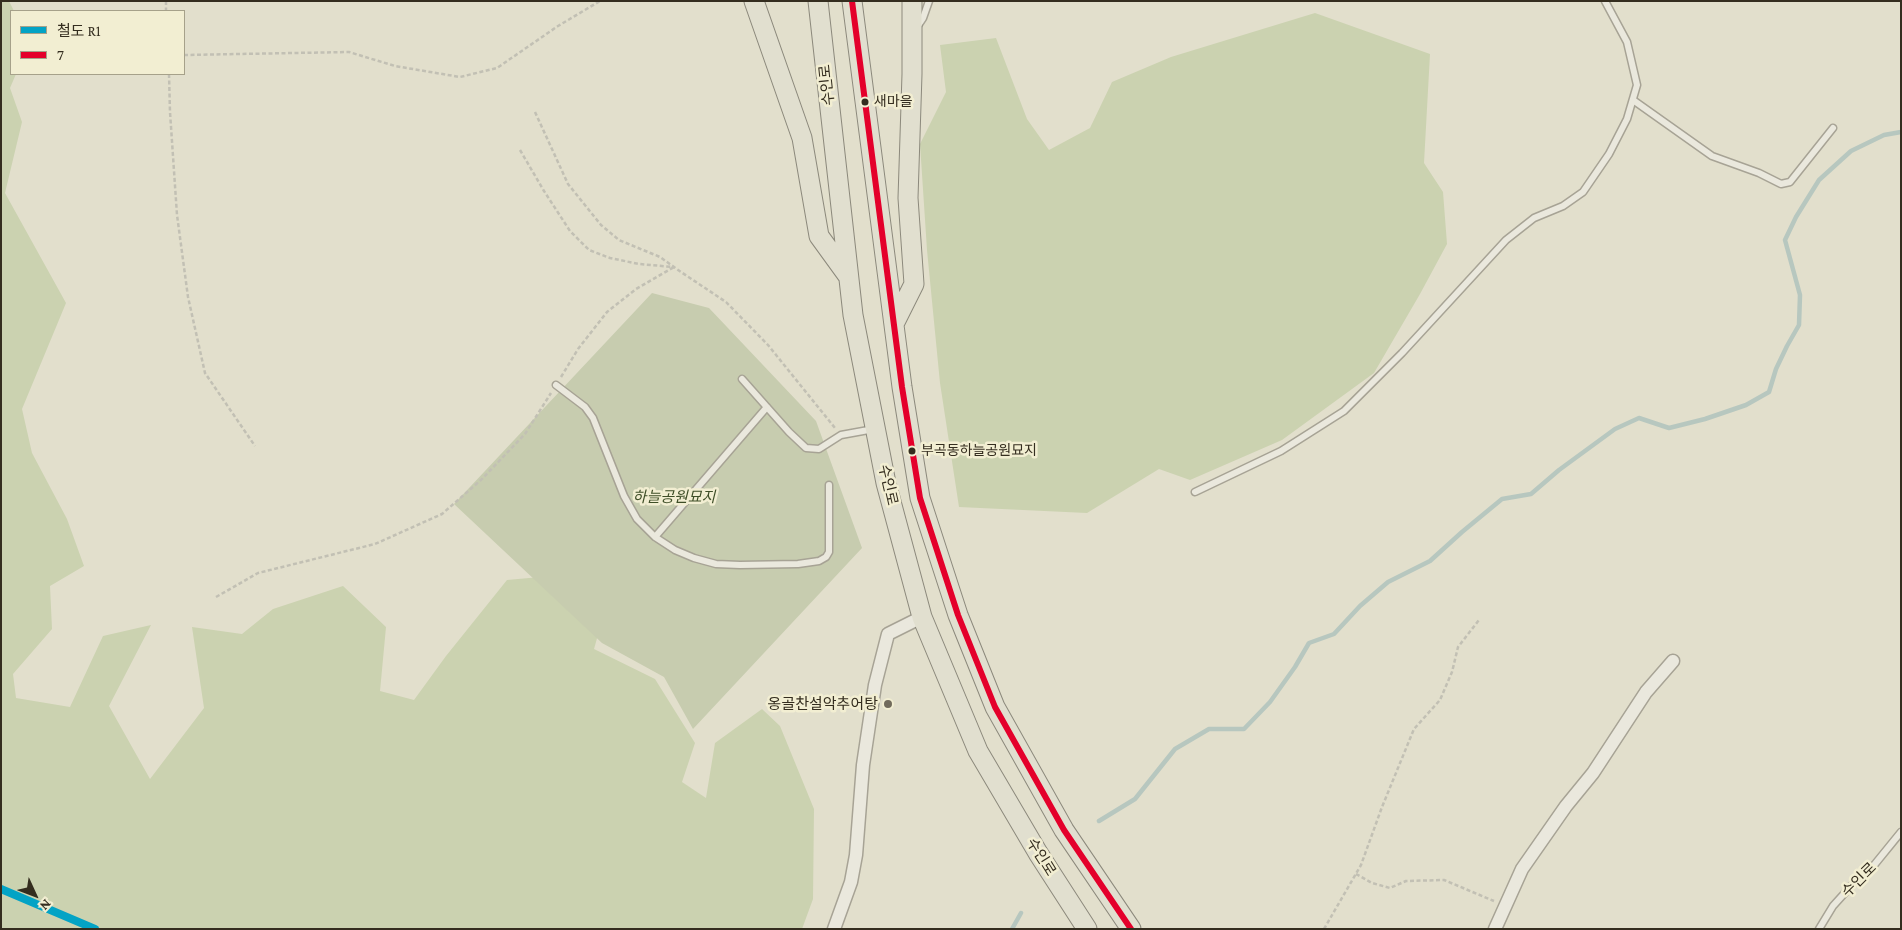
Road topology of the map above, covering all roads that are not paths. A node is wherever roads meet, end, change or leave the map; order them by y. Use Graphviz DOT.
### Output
graph roads {
  1 [pos="754,1"];
  2 [pos="818,1"];
  3 [pos="852,1"];
  4 [pos="912,1"];
  5 [pos="929,1"];
  6 [pos="1605,1"];
  7 [pos="912,35"];
  8 [pos="1633,100"];
  9 [pos="1833,128"];
  10 [pos="849,277"];
  11 [pos="894,324"];
  12 [pos="742,379"];
  13 [pos="556,385"];
  14 [pos="766,407"];
  15 [pos="876,429"];
  16 [pos="829,484"];
  17 [pos="1195,492"];
  18 [pos="655,536"];
  19 [pos="922,617"];
  20 [pos="1673,662"];
  21 [pos="1901,832"];
  22 [pos="834,929"];
  23 [pos="1087,929"];
  24 [pos="1131,929"];
  25 [pos="1495,929"];
  26 [pos="1819,929"];
  1 -- 10 [label="main road"];
  2 -- 10 [label="main road, 수인로"];
  3 -- 11 [label="main road, 수인로"];
  4 -- 7 [label="main road"];
  5 -- 7 [label="lane"];
  6 -- 8 [label="lane"];
  7 -- 11 [label="main road"];
  8 -- 9 [label="lane"];
  8 -- 17 [label="lane"];
  10 -- 15 [label="main road, 수인로"];
  11 -- 24 [label="main road, 수인로"];
  12 -- 14 [label="lane"];
  13 -- 18 [label="lane"];
  14 -- 15 [label="lane"];
  14 -- 18 [label="lane"];
  15 -- 19 [label="main road, 수인로"];
  16 -- 18 [label="lane"];
  19 -- 22 [label="street"];
  19 -- 23 [label="main road, 수인로"];
  20 -- 25 [label="street"];
  21 -- 26 [label="lane, 수인로"];
}
